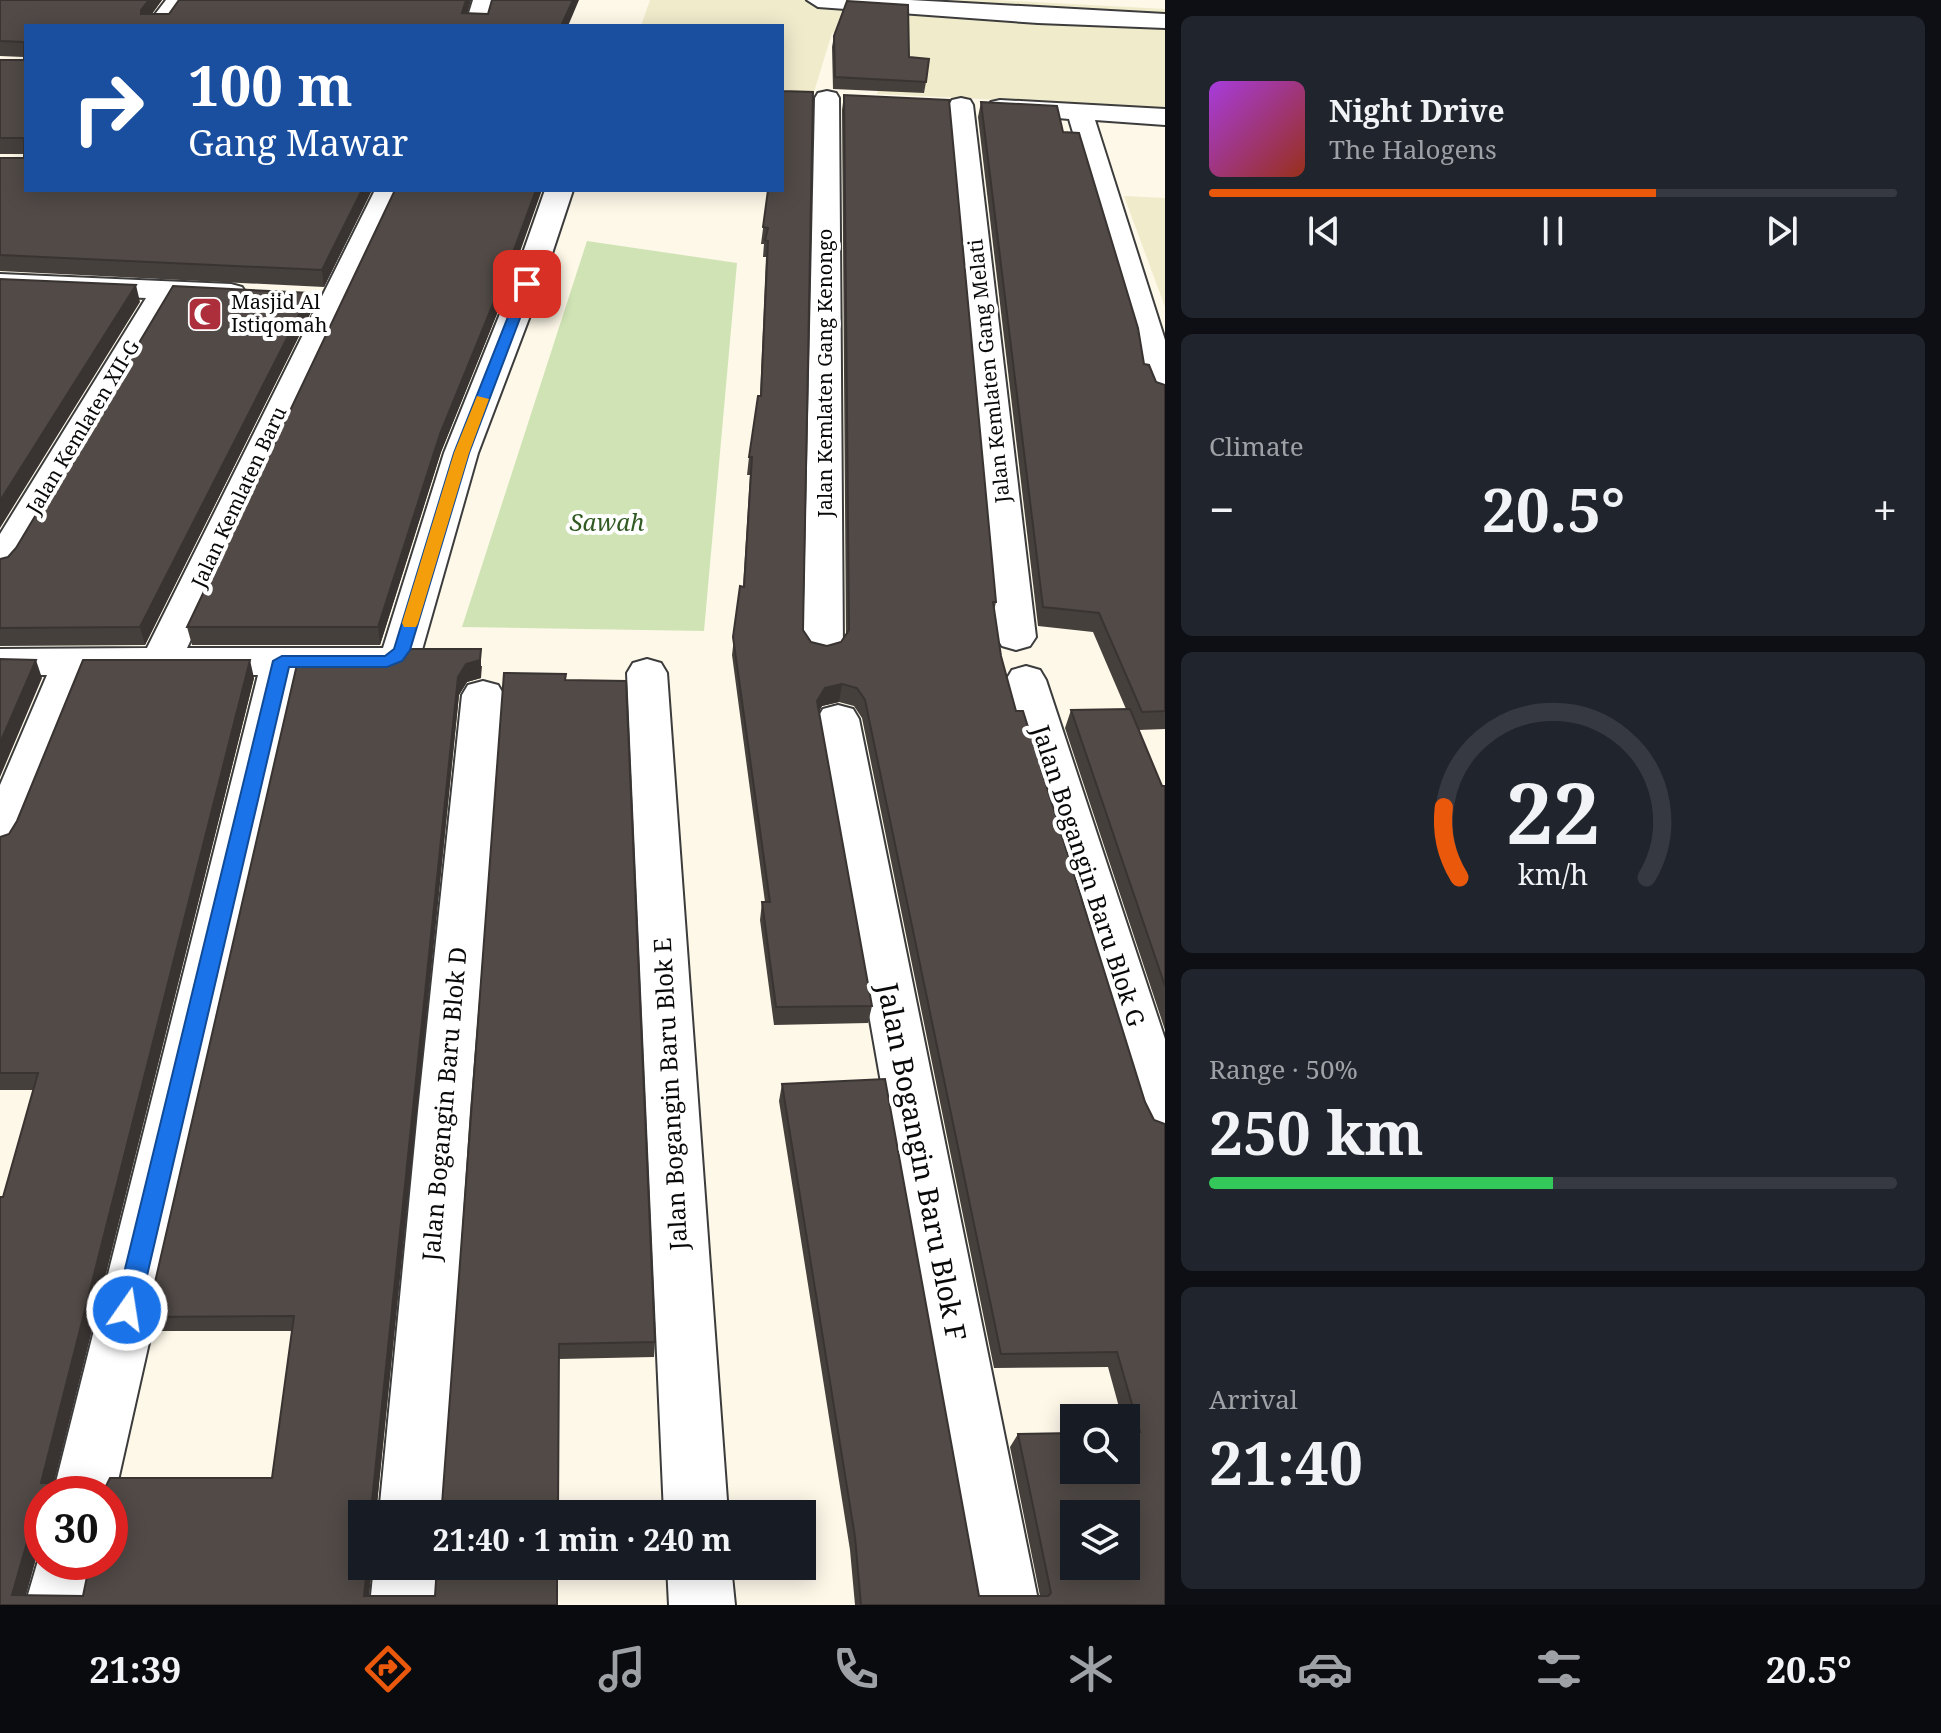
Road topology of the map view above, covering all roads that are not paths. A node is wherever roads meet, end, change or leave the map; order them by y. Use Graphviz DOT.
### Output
graph roads {
  1 [pos="178,0"];
  2 [pos="484,0"];
  3 [pos="818,0"];
  4 [pos="1165,21"];
  5 [pos="159,24"];
  6 [pos="477,24"];
  7 [pos="825,98"];
  8 [pos="1080,112"];
  9 [pos="1165,117"];
  10 [pos="388,192"];
  11 [pos="558,192"];
  12 [pos="2,286"];
  13 [pos="166,290"];
  14 [pos="257,295"];
  15 [pos="1165,391"];
  16 [pos="0,564"];
  17 [pos="823,648"];
  18 [pos="1021,658"];
  19 [pos="161,660"];
  20 [pos="73,661"];
  21 [pos="282,661"];
  22 [pos="0,662"];
  23 [pos="647,673"];
  24 [pos="483,695"];
  25 [pos="838,719"];
  26 [pos="0,837"];
  27 [pos="1165,1118"];
  28 [pos="88,1476"];
  29 [pos="412,1500"];
  30 [pos="695,1500"];
  31 [pos="64,1580"];
  32 [pos="405,1580"];
  33 [pos="700,1580"];
  34 [pos="58,1605"];
  35 [pos="403,1605"];
  36 [pos="702,1605"];
  37 [pos="1006,1605"];
  1 -- 5 [label="street"];
  2 -- 6 [label="street"];
  3 -- 4 [label="street"];
  7 -- 17 [label="street, Jalan Kemlaten Gang Kenongo"];
  8 -- 9 [label="street"];
  8 -- 15 [label="street"];
  8 -- 18 [label="street, Jalan Kemlaten Gang Melati"];
  10 -- 19 [label="street, Jalan Kemlaten Baru"];
  11 -- 21 [label="street"];
  12 -- 13 [label="street"];
  13 -- 14 [label="street"];
  13 -- 16 [label="street, Jalan Kemlaten XII-G"];
  18 -- 27 [label="street, Jalan Bogangin Baru Blok G"];
  19 -- 20 [label="street"];
  19 -- 21 [label="street"];
  20 -- 22 [label="street"];
  20 -- 26 [label="street"];
  21 -- 28 [label="street"];
  23 -- 30 [label="street, Jalan Bogangin Baru Blok E"];
  24 -- 29 [label="street, Jalan Bogangin Baru Blok D"];
  25 -- 37 [label="street, Jalan Bogangin Baru Blok F"];
  31 -- 34 [label="street"];
  32 -- 35 [label="street"];
  33 -- 36 [label="street"];
}
